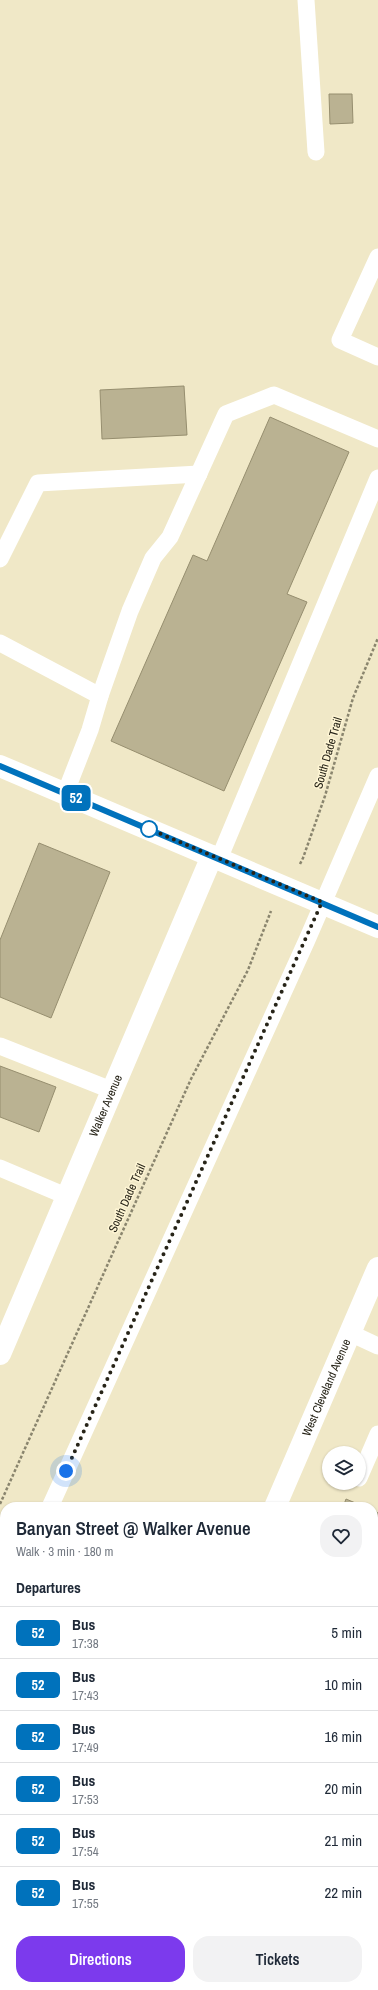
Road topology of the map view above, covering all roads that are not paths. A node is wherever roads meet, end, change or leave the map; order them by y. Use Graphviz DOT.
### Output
graph roads {
  1 [pos="306,0"];
  2 [pos="316,152"];
  3 [pos="378,257"];
  4 [pos="378,357"];
  5 [pos="378,439"];
  6 [pos="199,474"];
  7 [pos="378,478"];
  8 [pos="0,559"];
  9 [pos="1,647"];
  10 [pos="100,696"];
  11 [pos="0,766"];
  12 [pos="378,776"];
  13 [pos="65,794"];
  14 [pos="215,857"];
  15 [pos="322,902"];
  16 [pos="378,927"];
  17 [pos="0,1046"];
  18 [pos="111,1090"];
  19 [pos="0,1168"];
  20 [pos="66,1196"];
  21 [pos="378,1268"];
  22 [pos="350,1333"];
  23 [pos="378,1346"];
  24 [pos="0,1354"];
  25 [pos="378,1434"];
  26 [pos="366,1462"];
  27 [pos="52,1502"];
  28 [pos="277,1502"];
  1 -- 2 [label="lane"];
  3 -- 4 [label="lane"];
  5 -- 6 [label="lane"];
  6 -- 8 [label="lane"];
  6 -- 10 [label="lane"];
  7 -- 14 [label="lane"];
  9 -- 10 [label="lane"];
  10 -- 13 [label="lane"];
  11 -- 13 [label="street"];
  12 -- 15 [label="lane"];
  13 -- 14 [label="street"];
  14 -- 15 [label="street"];
  14 -- 18 [label="street, Walker Avenue"];
  15 -- 16 [label="street"];
  15 -- 27 [label="lane"];
  17 -- 18 [label="lane"];
  18 -- 20 [label="street, Walker Avenue"];
  19 -- 20 [label="lane"];
  20 -- 24 [label="street, Walker Avenue"];
  21 -- 22 [label="street, West Cleveland Avenue"];
  22 -- 23 [label="lane"];
  22 -- 28 [label="street, West Cleveland Avenue"];
  25 -- 26 [label="lane"];
}
